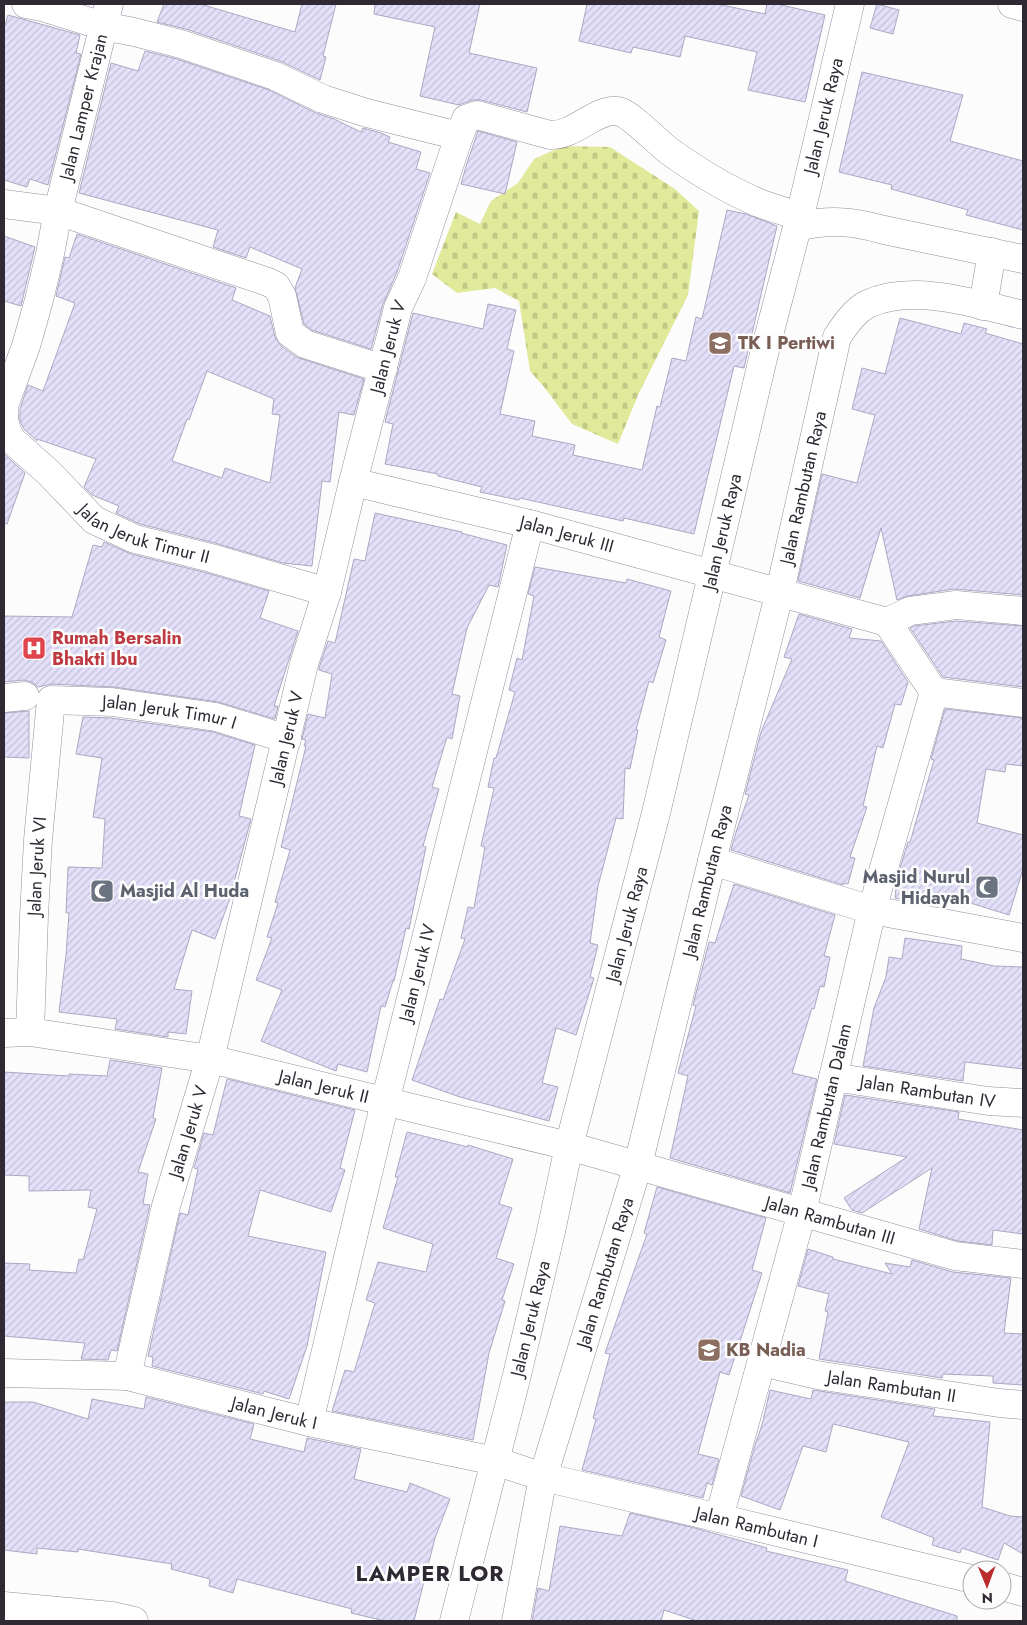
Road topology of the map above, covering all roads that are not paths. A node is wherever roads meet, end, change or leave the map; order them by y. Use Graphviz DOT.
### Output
graph roads {
  1 [pos="26,4"];
  2 [pos="850,4"];
  3 [pos="1012,4"];
  4 [pos="1023,7"];
  5 [pos="106,15"];
  6 [pos="459,136"];
  7 [pos="4,204"];
  8 [pos="58,211"];
  9 [pos="798,222"];
  10 [pos="992,252"];
  11 [pos="1023,259"];
  12 [pos="983,306"];
  13 [pos="1023,315"];
  14 [pos="383,369"];
  15 [pos="4,411"];
  16 [pos="353,482"];
  17 [pos="530,524"];
  18 [pos="712,573"];
  19 [pos="327,592"];
  20 [pos="780,592"];
  21 [pos="1023,611"];
  22 [pos="887,622"];
  23 [pos="934,692"];
  24 [pos="27,698"];
  25 [pos="1023,703"];
  26 [pos="286,739"];
  27 [pos="712,861"];
  28 [pos="872,910"];
  29 [pos="1023,938"];
  30 [pos="17,1033"];
  31 [pos="210,1059"];
  32 [pos="833,1077"];
  33 [pos="385,1102"];
  34 [pos="1023,1103"];
  35 [pos="569,1146"];
  36 [pos="638,1165"];
  37 [pos="802,1212"];
  38 [pos="1023,1264"];
  39 [pos="762,1362"];
  40 [pos="4,1373"];
  41 [pos="127,1376"];
  42 [pos="1023,1405"];
  43 [pos="309,1422"];
  44 [pos="496,1461"];
  45 [pos="543,1477"];
  46 [pos="719,1518"];
  47 [pos="962,1577"];
  48 [pos="4,1606"];
  49 [pos="134,1621"];
  50 [pos="454,1621"];
  51 [pos="516,1621"];
  1 -- 5 [label="street"];
  2 -- 9 [label="street, Jalan Jeruk Raya"];
  3 -- 4 [label="street"];
  5 -- 6 [label="street"];
  5 -- 8 [label="street, Jalan Lamper Krajan"];
  6 -- 9 [label="street, Jalan Jeruk V"];
  6 -- 14 [label="street, Jalan Jeruk V"];
  7 -- 8 [label="street"];
  8 -- 14 [label="street"];
  8 -- 15 [label="street, Jalan Jeruk Timur II"];
  9 -- 10 [label="street"];
  9 -- 18 [label="street, Jalan Jeruk Raya"];
  10 -- 11 [label="street"];
  10 -- 12 [label="street"];
  12 -- 13 [label="street, Jalan Rambutan Raya"];
  12 -- 20 [label="street, Jalan Rambutan Raya"];
  14 -- 16 [label="street, Jalan Jeruk V"];
  15 -- 19 [label="street, Jalan Jeruk Timur II"];
  16 -- 17 [label="street, Jalan Jeruk III"];
  16 -- 19 [label="street, Jalan Jeruk V"];
  17 -- 18 [label="street, Jalan Jeruk III"];
  17 -- 33 [label="street, Jalan Jeruk IV"];
  18 -- 20 [label="street, Jalan Jeruk III"];
  18 -- 35 [label="street, Jalan Jeruk Raya"];
  19 -- 26 [label="street, Jalan Jeruk V"];
  20 -- 22 [label="street, Jalan Jeruk III"];
  20 -- 27 [label="street, Jalan Rambutan Raya"];
  21 -- 22 [label="street"];
  22 -- 23 [label="street"];
  23 -- 25 [label="street"];
  23 -- 28 [label="street, Jalan Rambutan Dalam"];
  24 -- 26 [label="street, Jalan Jeruk Timur I"];
  24 -- 30 [label="street, Jalan Jeruk VI"];
  26 -- 31 [label="street, Jalan Jeruk V"];
  27 -- 28 [label="street"];
  27 -- 36 [label="street, Jalan Rambutan Raya"];
  28 -- 29 [label="street"];
  28 -- 32 [label="street, Jalan Rambutan Dalam"];
  30 -- 31 [label="street, Jalan Jeruk II"];
  31 -- 33 [label="street, Jalan Jeruk II"];
  31 -- 41 [label="street, Jalan Jeruk V"];
  32 -- 34 [label="street, Jalan Rambutan IV"];
  32 -- 37 [label="street, Jalan Rambutan Dalam"];
  33 -- 35 [label="street, Jalan Jeruk II"];
  33 -- 43 [label="street, Jalan Jeruk IV"];
  35 -- 36 [label="street, Jalan Jeruk II"];
  35 -- 44 [label="street, Jalan Jeruk Raya"];
  36 -- 37 [label="street, Jalan Rambutan III"];
  36 -- 45 [label="street, Jalan Rambutan Raya"];
  37 -- 38 [label="street, Jalan Rambutan III"];
  37 -- 39 [label="street, Jalan Rambutan Dalam"];
  39 -- 42 [label="street, Jalan Rambutan II"];
  39 -- 46 [label="street, Jalan Rambutan Dalam"];
  40 -- 41 [label="street, Jalan Jeruk I"];
  41 -- 43 [label="street, Jalan Jeruk I"];
  43 -- 44 [label="street, Jalan Jeruk I"];
  44 -- 45 [label="street, Jalan Jeruk I"];
  44 -- 50 [label="street, Jalan Jeruk Raya"];
  45 -- 46 [label="street, Jalan Rambutan I"];
  45 -- 51 [label="street, Jalan Rambutan Raya"];
  46 -- 47 [label="street, Jalan Rambutan I"];
  48 -- 49 [label="street"];
}
